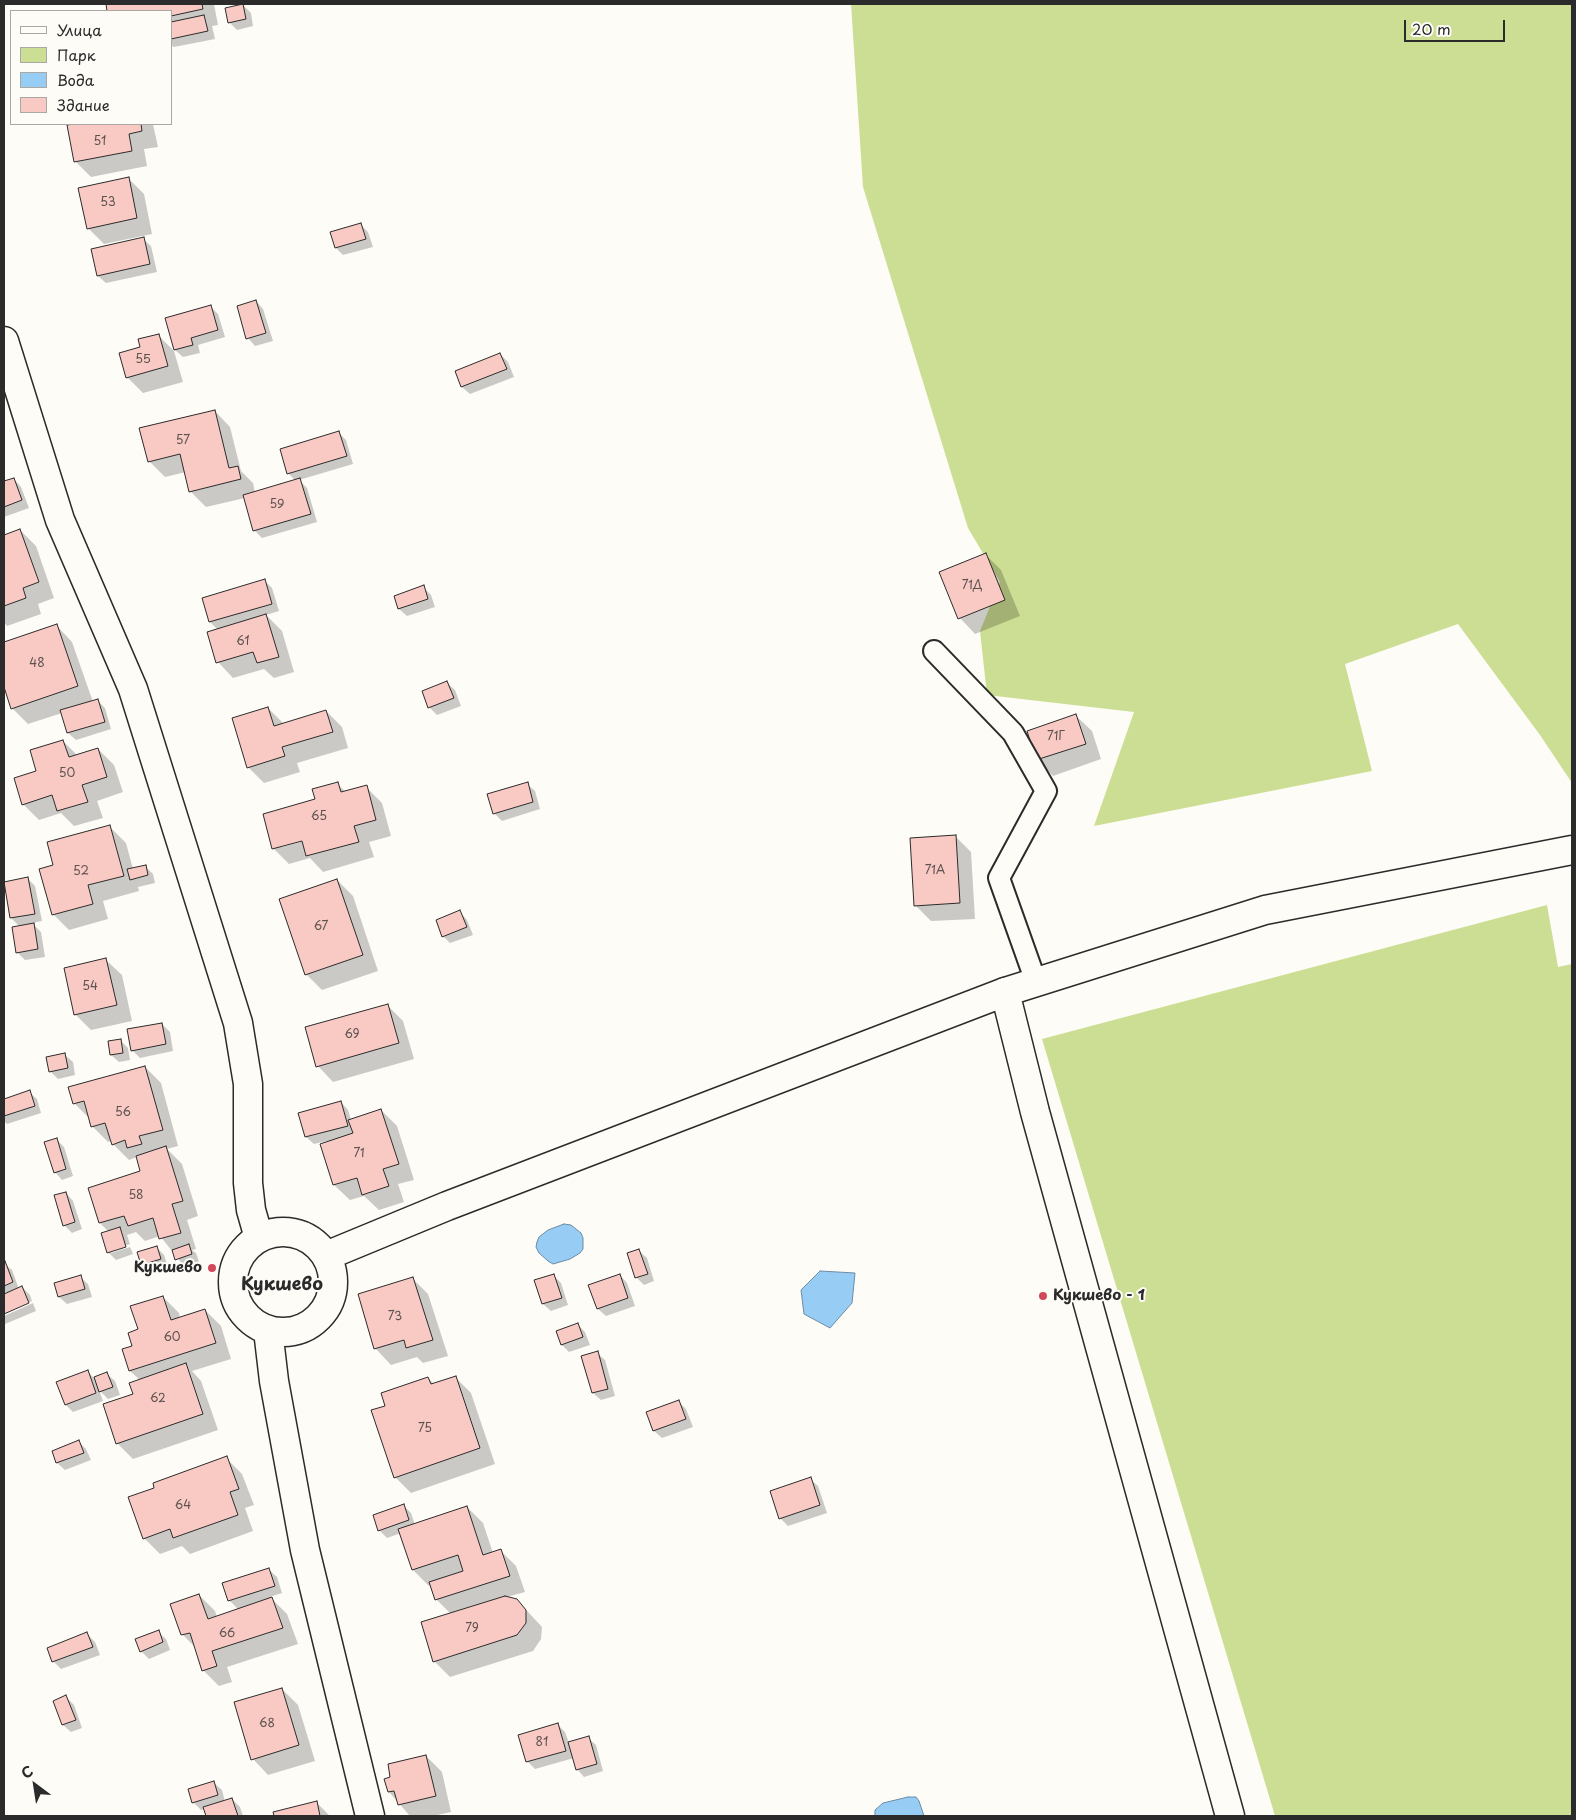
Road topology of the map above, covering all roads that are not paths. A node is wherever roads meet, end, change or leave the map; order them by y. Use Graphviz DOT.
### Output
graph roads {
  1 [pos="4,341"];
  2 [pos="934,651"];
  3 [pos="1572,850"];
  4 [pos="1036,982"];
  5 [pos="1005,992"];
  6 [pos="259,1238"];
  7 [pos="326,1256"];
  8 [pos="268,1330"];
  9 [pos="370,1816"];
  10 [pos="1230,1816"];
  1 -- 6 [label="street"];
  2 -- 4 [label="lane"];
  3 -- 4 [label="street"];
  4 -- 5 [label="street"];
  5 -- 7 [label="street"];
  5 -- 10 [label="street"];
  6 -- 7 [label="street"];
  6 -- 8 [label="street"];
  7 -- 8 [label="street"];
  8 -- 9 [label="street"];
}
